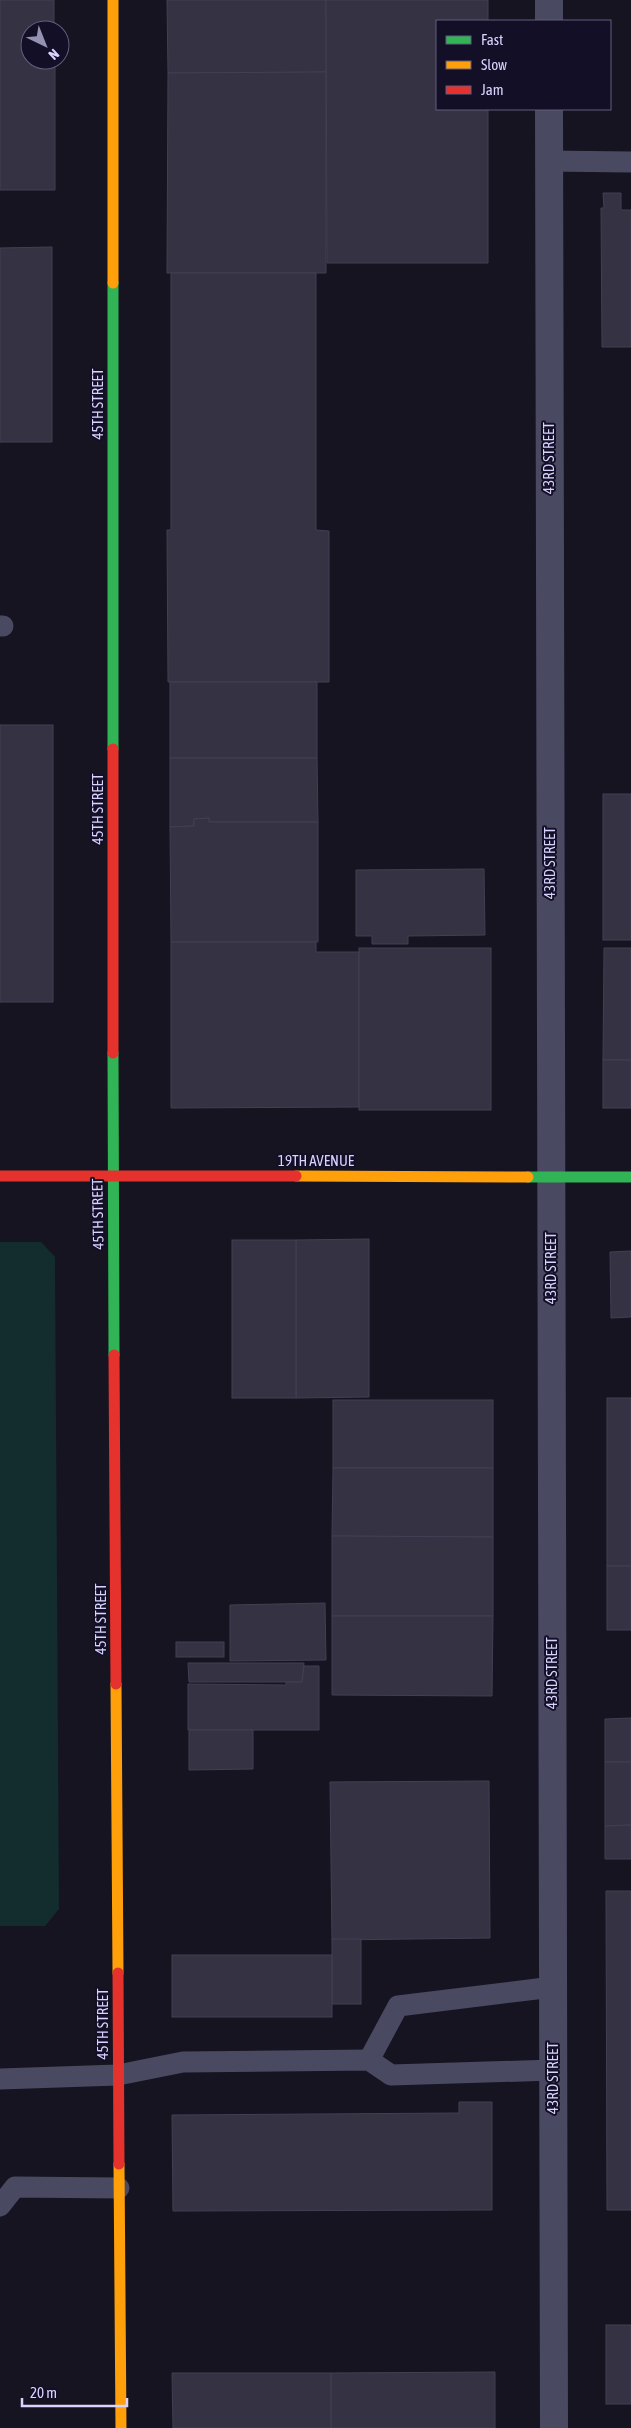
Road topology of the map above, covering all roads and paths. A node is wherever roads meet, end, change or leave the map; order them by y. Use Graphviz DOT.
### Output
graph roads {
  1 [pos="113,0"];
  2 [pos="549,0"];
  3 [pos="549,20"];
  4 [pos="549,110"];
  5 [pos="549,160"];
  6 [pos="631,162"];
  7 [pos="113,1175"];
  8 [pos="0,1176"];
  9 [pos="551,1177"];
  10 [pos="631,1177"];
  11 [pos="553,1987"];
  12 [pos="369,2060"];
  13 [pos="553,2070"];
  14 [pos="118,2075"];
  15 [pos="0,2079"];
  16 [pos="120,2188"];
  17 [pos="0,2206"];
  18 [pos="121,2428"];
  19 [pos="554,2428"];
  1 -- 7 [label="street, 45TH STREET"];
  2 -- 3 [label="street"];
  4 -- 5 [label="street, 43RD STREET"];
  5 -- 6 [label="lane"];
  5 -- 9 [label="street, 43RD STREET"];
  7 -- 8 [label="street, 19TH AVENUE"];
  7 -- 9 [label="street, 19TH AVENUE"];
  7 -- 14 [label="street, 45TH STREET"];
  9 -- 10 [label="street, 19TH AVENUE"];
  9 -- 11 [label="street, 43RD STREET"];
  11 -- 12 [label="lane"];
  11 -- 13 [label="street, 43RD STREET"];
  12 -- 13 [label="lane"];
  12 -- 14 [label="lane"];
  13 -- 19 [label="street, 43RD STREET"];
  14 -- 15 [label="lane"];
  14 -- 16 [label="street, 45TH STREET"];
  16 -- 17 [label="lane"];
  16 -- 18 [label="street, 45TH STREET"];
}
